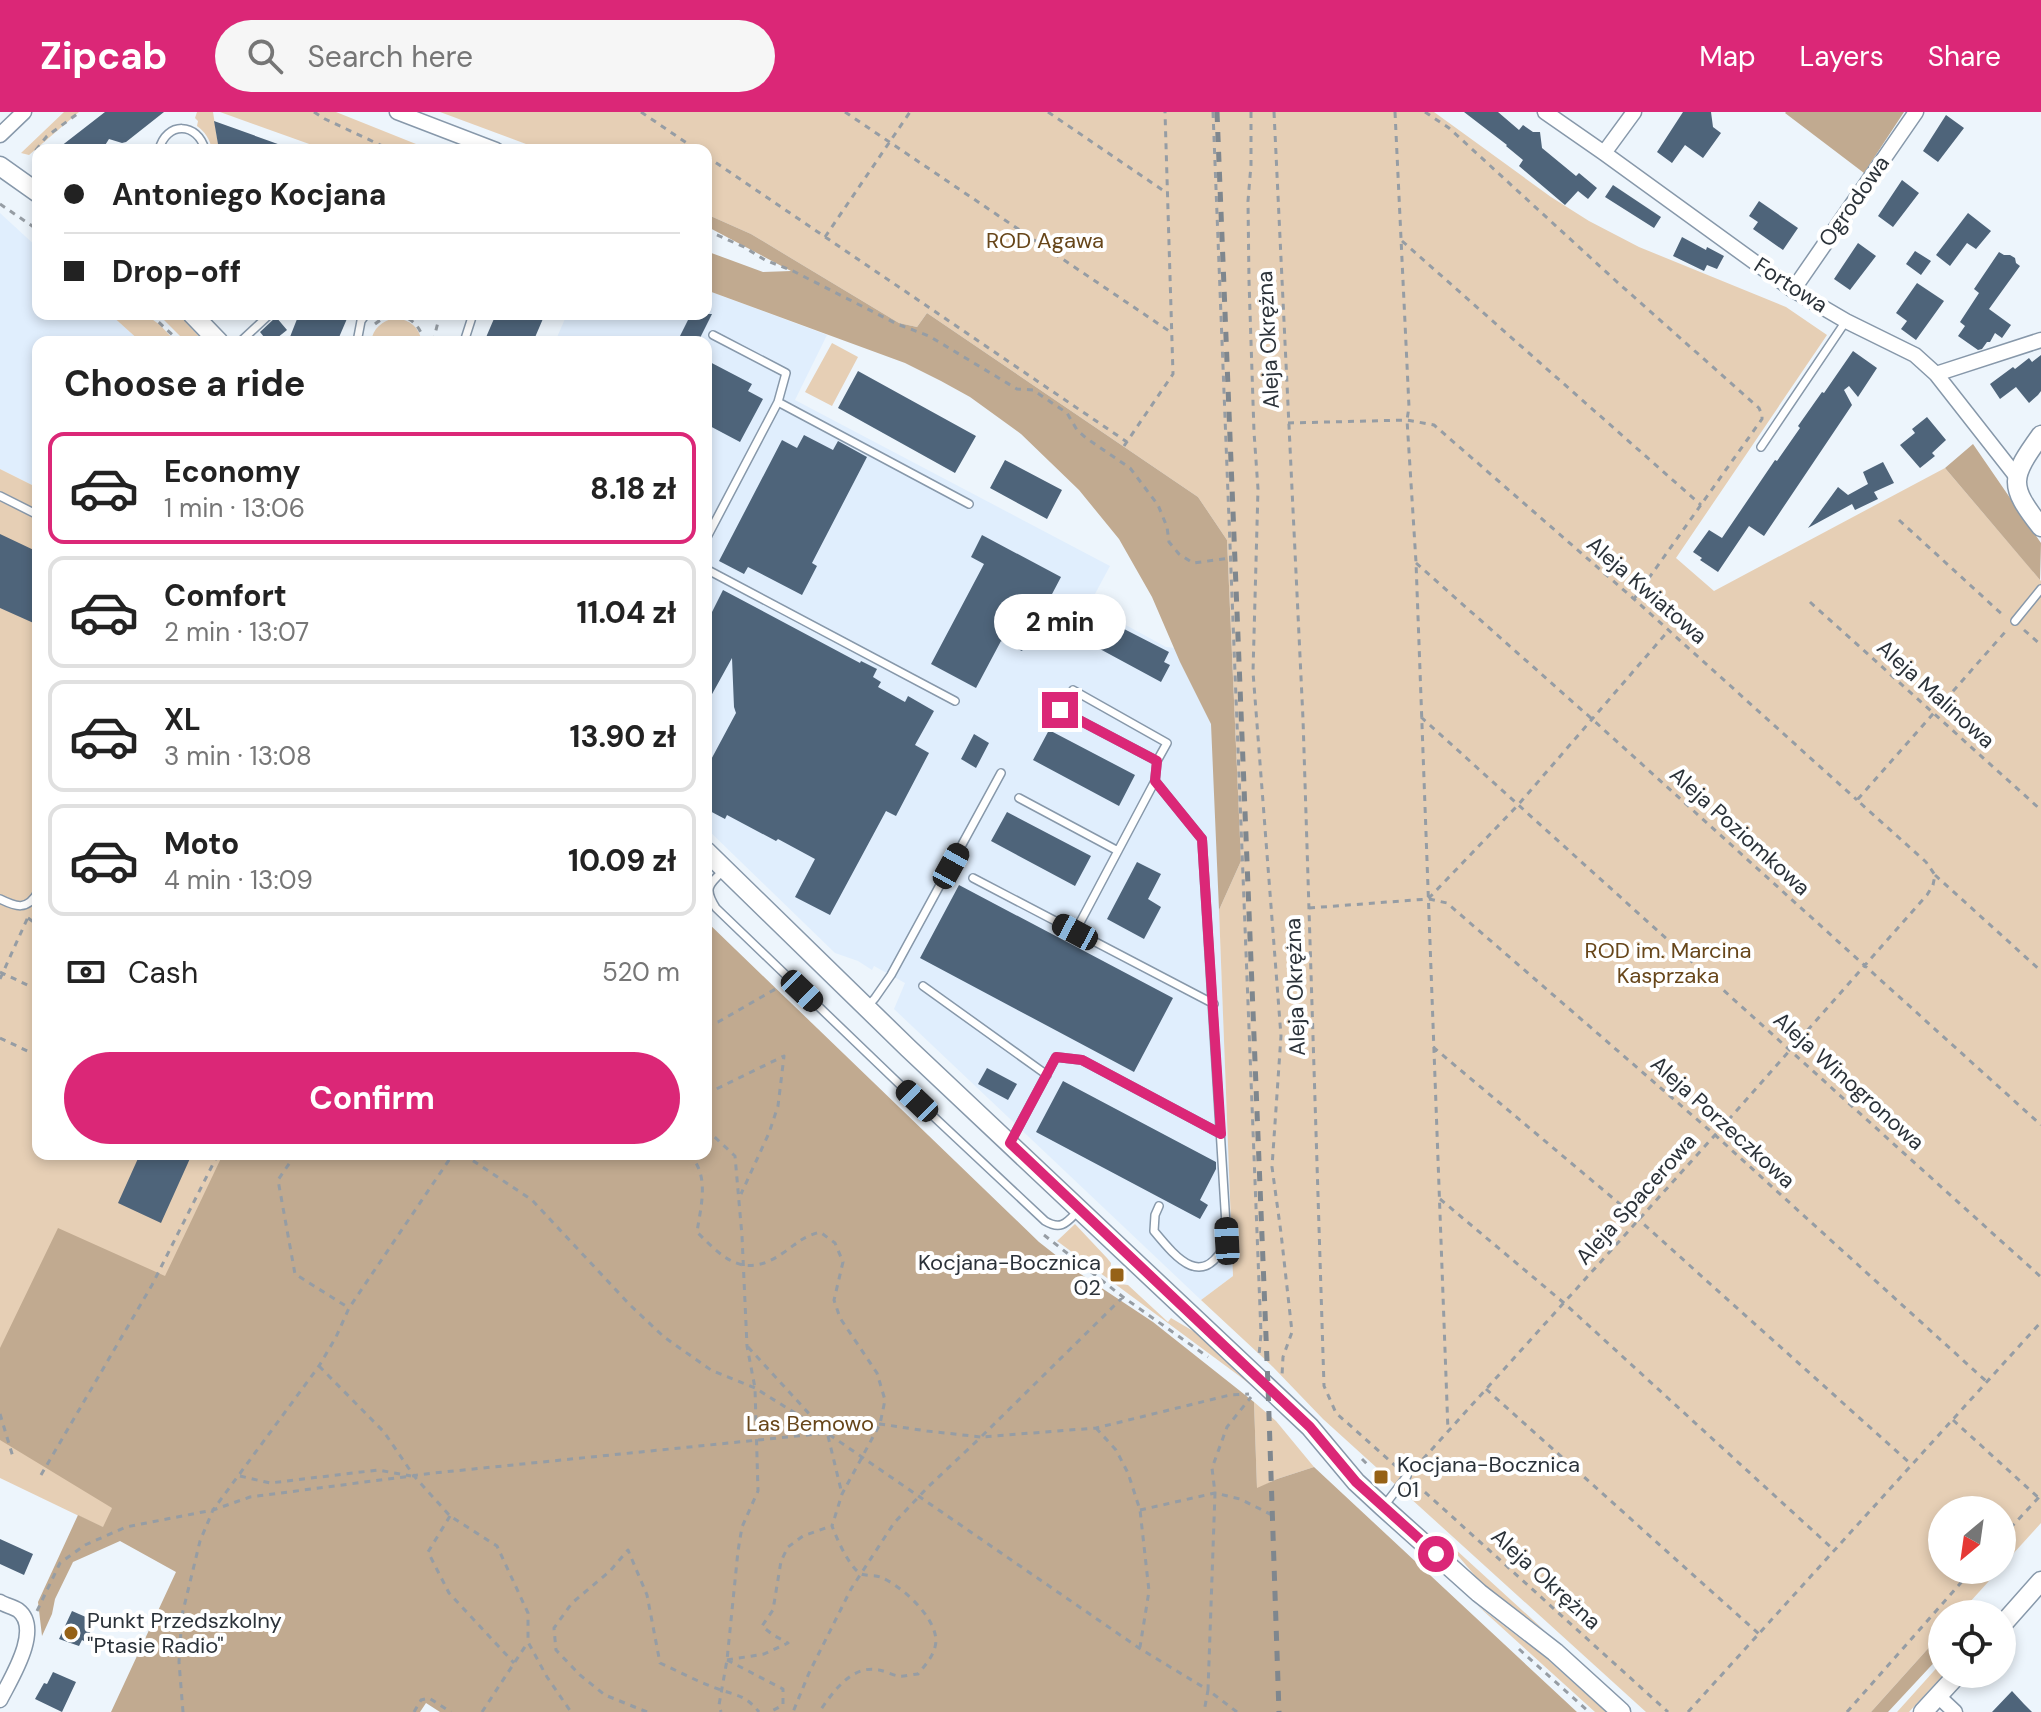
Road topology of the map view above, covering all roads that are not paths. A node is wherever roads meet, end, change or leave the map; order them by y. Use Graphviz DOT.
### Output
graph roads {
  1 [pos="24,112"];
  2 [pos="397,112"];
  3 [pos="1545,112"];
  4 [pos="1634,112"];
  5 [pos="1916,112"];
  6 [pos="0,135"];
  7 [pos="161,144"];
  8 [pos="203,144"];
  9 [pos="480,144"];
  10 [pos="1604,153"];
  11 [pos="0,166"];
  12 [pos="32,189"];
  13 [pos="1793,290"];
  14 [pos="198,320"];
  15 [pos="264,320"];
  16 [pos="1846,321"];
  17 [pos="713,335"];
  18 [pos="213,336"];
  19 [pos="246,336"];
  20 [pos="2041,340"];
  21 [pos="1936,374"];
  22 [pos="778,402"];
  23 [pos="2041,435"];
  24 [pos="1761,447"];
  25 [pos="2016,476"];
  26 [pos="0,496"];
  27 [pos="969,504"];
  28 [pos="32,512"];
  29 [pos="2041,527"];
  30 [pos="712,528"];
  31 [pos="712,572"];
  32 [pos="2041,589"];
  33 [pos="2015,621"];
  34 [pos="1073,690"];
  35 [pos="955,701"];
  36 [pos="1060,710"];
  37 [pos="1157,761"];
  38 [pos="1001,773"];
  39 [pos="1155,781"];
  40 [pos="1019,798"];
  41 [pos="1118,851"];
  42 [pos="712,857"];
  43 [pos="725,869"];
  44 [pos="973,878"];
  45 [pos="712,882"];
  46 [pos="0,899"];
  47 [pos="32,900"];
  48 [pos="712,901"];
  49 [pos="1075,932"];
  50 [pos="923,986"];
  51 [pos="1214,1004"];
  52 [pos="866,1007"];
  53 [pos="1047,1075"];
  54 [pos="1221,1134"];
  55 [pos="1010,1143"];
  56 [pos="1159,1206"];
  57 [pos="1080,1209"];
  58 [pos="1407,1476"];
  59 [pos="1383,1507"];
  60 [pos="2041,1581"];
  61 [pos="0,1602"];
  62 [pos="2016,1609"];
  63 [pos="1945,1688"];
  64 [pos="1938,1696"];
  65 [pos="0,1700"];
  66 [pos="1621,1712"];
  67 [pos="1923,1712"];
  68 [pos="1955,1712"];
  1 -- 6 [label="street"];
  2 -- 9 [label="street"];
  3 -- 10 [label="street, Fortowa"];
  4 -- 10 [label="street"];
  5 -- 13 [label="street, Ogrodowa"];
  7 -- 8 [label="lane"];
  10 -- 13 [label="street, Fortowa"];
  11 -- 12 [label="street"];
  13 -- 16 [label="street, Fortowa"];
  14 -- 18 [label="street"];
  15 -- 19 [label="lane"];
  16 -- 21 [label="street, Fortowa"];
  16 -- 24 [label="lane"];
  17 -- 22 [label="lane"];
  20 -- 21 [label="street"];
  21 -- 25 [label="street, Fortowa"];
  22 -- 27 [label="lane"];
  22 -- 30 [label="lane"];
  23 -- 25 [label="street"];
  25 -- 29 [label="street"];
  26 -- 28 [label="lane"];
  31 -- 35 [label="lane"];
  32 -- 33 [label="lane"];
  34 -- 37 [label="lane"];
  36 -- 37 [label="lane"];
  37 -- 39 [label="lane"];
  38 -- 52 [label="lane"];
  39 -- 41 [label="lane"];
  39 -- 51 [label="lane"];
  40 -- 41 [label="lane"];
  41 -- 49 [label="lane"];
  42 -- 43 [label="street"];
  43 -- 45 [label="lane"];
  43 -- 52 [label="street"];
  44 -- 49 [label="lane"];
  46 -- 47 [label="lane"];
  48 -- 57 [label="lane"];
  49 -- 51 [label="lane"];
  50 -- 53 [label="lane"];
  51 -- 54 [label="lane"];
  52 -- 55 [label="street"];
  53 -- 54 [label="lane"];
  53 -- 55 [label="lane"];
  54 -- 56 [label="lane"];
  55 -- 57 [label="street"];
  57 -- 59 [label="street"];
  58 -- 59 [label="lane"];
  59 -- 66 [label="street"];
  60 -- 62 [label="street"];
  61 -- 65 [label="street"];
  63 -- 64 [label="street"];
  64 -- 67 [label="street"];
  64 -- 68 [label="street"];
}
